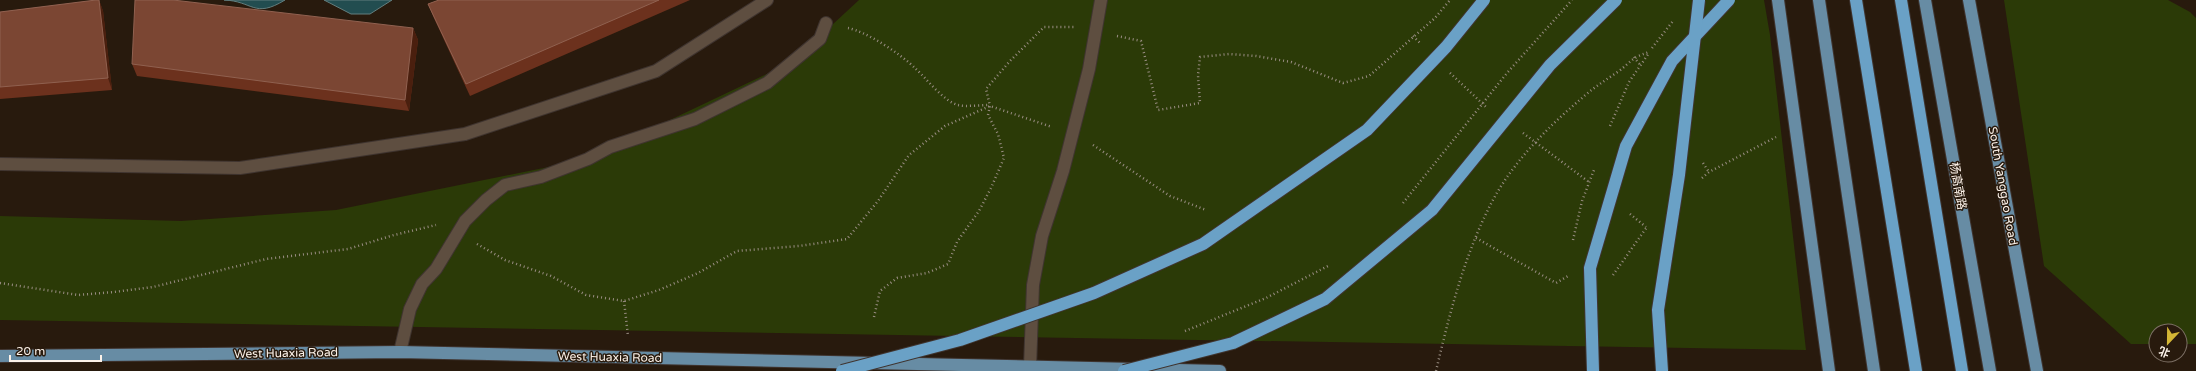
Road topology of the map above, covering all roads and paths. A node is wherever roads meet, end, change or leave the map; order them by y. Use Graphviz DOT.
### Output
graph roads {
  1 [pos="767,0"];
  2 [pos="1101,0"];
  3 [pos="1450,0"];
  4 [pos="1484,0"];
  5 [pos="1572,0"];
  6 [pos="1616,0"];
  7 [pos="1699,0"];
  8 [pos="1729,0"];
  9 [pos="1778,0"];
  10 [pos="1819,0"];
  11 [pos="1856,0"];
  12 [pos="1901,0"];
  13 [pos="1925,0"];
  14 [pos="1969,0"];
  15 [pos="826,23"];
  16 [pos="1095,31"];
  17 [pos="1413,36"];
  18 [pos="1423,47"];
  19 [pos="1649,52"];
  20 [pos="1445,68"];
  21 [pos="1482,105"];
  22 [pos="990,106"];
  23 [pos="1488,109"];
  24 [pos="1519,130"];
  25 [pos="1072,134"];
  26 [pos="1537,142"];
  27 [pos="0,164"];
  28 [pos="1400,206"];
  29 [pos="1206,210"];
  30 [pos="458,234"];
  31 [pos="1476,238"];
  32 [pos="1335,262"];
  33 [pos="1572,274"];
  34 [pos="0,283"];
  35 [pos="624,301"];
  36 [pos="874,317"];
  37 [pos="1182,332"];
  38 [pos="400,352"];
  39 [pos="0,356"];
  40 [pos="631,358"];
  41 [pos="1030,367"];
  42 [pos="842,371"];
  43 [pos="1124,371"];
  44 [pos="1220,371"];
  45 [pos="1436,371"];
  46 [pos="1593,371"];
  47 [pos="1662,371"];
  48 [pos="1829,371"];
  49 [pos="1874,371"];
  50 [pos="1916,371"];
  51 [pos="1962,371"];
  52 [pos="1990,371"];
  53 [pos="2037,371"];
  1 -- 27 [label="street"];
  2 -- 16 [label="street"];
  3 -- 17 [label="path"];
  4 -- 42 [label="highway, bridge"];
  5 -- 21 [label="path"];
  6 -- 43 [label="highway, bridge"];
  7 -- 47 [label="highway, bridge"];
  8 -- 46 [label="highway, bridge"];
  9 -- 48 [label="main road"];
  10 -- 49 [label="main road"];
  11 -- 50 [label="highway"];
  12 -- 51 [label="highway"];
  13 -- 52 [label="main road, 杨高南路"];
  14 -- 53 [label="main road, South Yanggao Road"];
  15 -- 22 [label="path"];
  15 -- 30 [label="street"];
  16 -- 17 [label="path"];
  16 -- 22 [label="path"];
  16 -- 25 [label="street"];
  17 -- 18 [label="path"];
  19 -- 26 [label="path"];
  20 -- 21 [label="path"];
  21 -- 23 [label="path"];
  21 -- 28 [label="path"];
  22 -- 25 [label="path"];
  22 -- 35 [label="path"];
  22 -- 36 [label="path"];
  24 -- 26 [label="path"];
  25 -- 29 [label="path"];
  25 -- 41 [label="street"];
  26 -- 31 [label="path"];
  30 -- 34 [label="path"];
  30 -- 35 [label="path"];
  30 -- 38 [label="street"];
  31 -- 33 [label="path"];
  31 -- 45 [label="path"];
  32 -- 37 [label="path"];
  35 -- 40 [label="path"];
  38 -- 39 [label="main road, West Huaxia Road"];
  38 -- 40 [label="main road, West Huaxia Road"];
  40 -- 41 [label="main road, West Huaxia Road"];
  41 -- 44 [label="main road, West Huaxia Road"];
}
